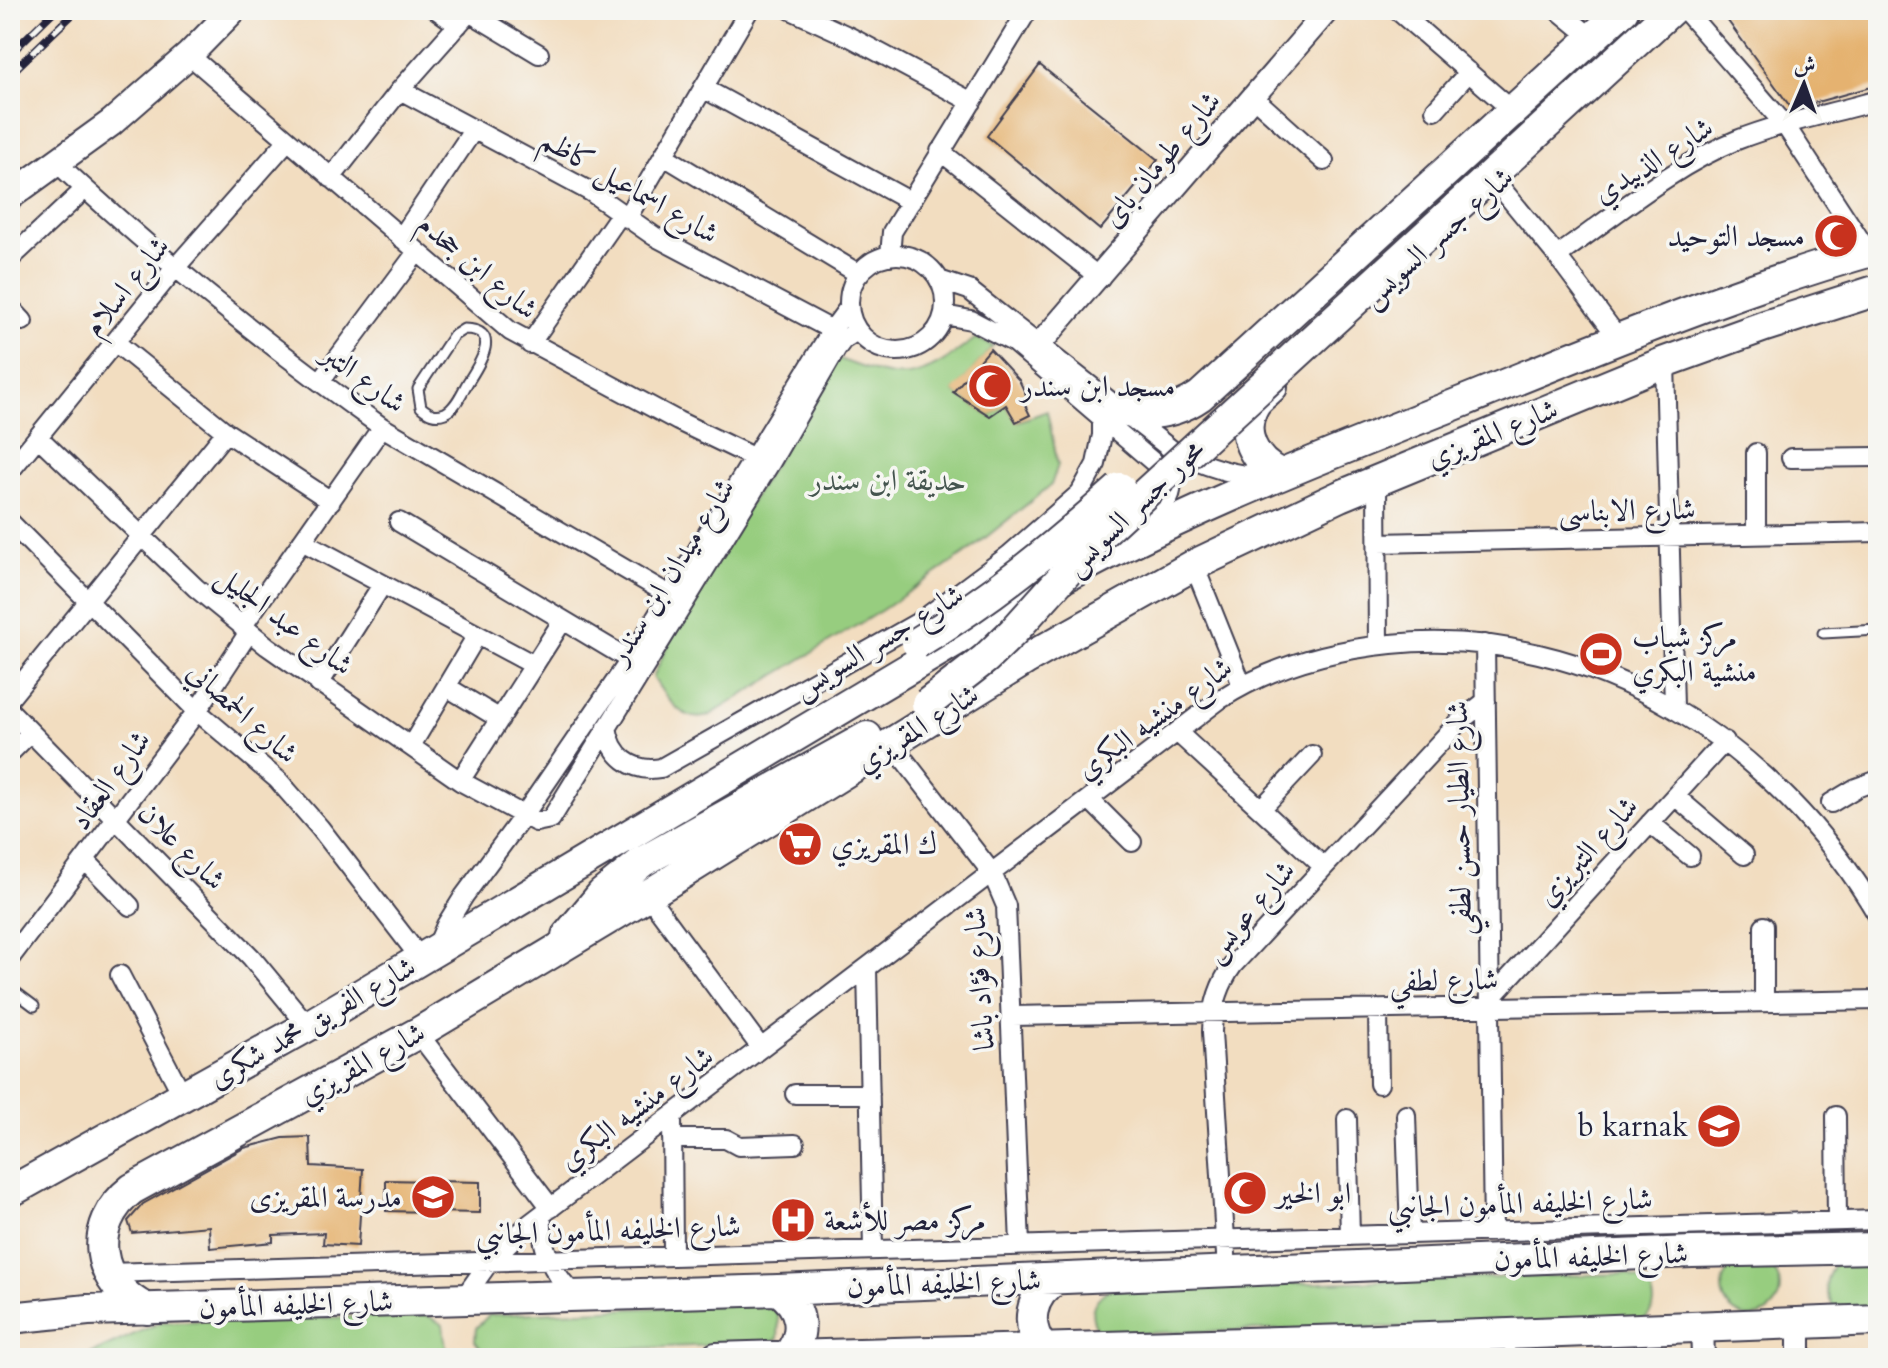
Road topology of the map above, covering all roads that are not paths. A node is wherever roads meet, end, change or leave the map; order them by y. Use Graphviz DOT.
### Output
graph roads {
  1 [pos="233,10"];
  2 [pos="437,10"];
  3 [pos="749,10"];
  4 [pos="791,10"];
  5 [pos="1028,10"];
  6 [pos="1328,10"];
  7 [pos="1397,10"];
  8 [pos="1558,10"];
  9 [pos="1623,10"];
  10 [pos="1646,10"];
  11 [pos="1671,10"];
  12 [pos="1683,10"];
  13 [pos="466,16"];
  14 [pos="829,18"];
  15 [pos="1592,38"];
  16 [pos="539,54"];
  17 [pos="189,55"];
  18 [pos="1469,72"];
  19 [pos="703,88"];
  20 [pos="400,90"];
  21 [pos="1253,97"];
  22 [pos="1878,100"];
  23 [pos="972,102"];
  24 [pos="1435,110"];
  25 [pos="1512,110"];
  26 [pos="1785,125"];
  27 [pos="474,129"];
  28 [pos="288,140"];
  29 [pos="940,151"];
  30 [pos="664,156"];
  31 [pos="1324,161"];
  32 [pos="56,162"];
  33 [pos="331,178"];
  34 [pos="1497,183"];
  35 [pos="85,189"];
  36 [pos="10,196"];
  37 [pos="911,202"];
  38 [pos="624,216"];
  39 [pos="401,238"];
  40 [pos="1873,250"];
  41 [pos="417,252"];
  42 [pos="890,256"];
  43 [pos="1557,256"];
  44 [pos="10,259"];
  45 [pos="175,268"];
  46 [pos="859,274"];
  47 [pos="1100,278"];
  48 [pos="939,280"];
  49 [pos="1878,290"];
  50 [pos="849,307"];
  51 [pos="488,314"];
  52 [pos="944,315"];
  53 [pos="832,330"];
  54 [pos="477,331"];
  55 [pos="857,331"];
  56 [pos="1619,339"];
  57 [pos="115,342"];
  58 [pos="530,344"];
  59 [pos="1039,345"];
  60 [pos="1665,362"];
  61 [pos="320,382"];
  62 [pos="1207,389"];
  63 [pos="1252,408"];
  64 [pos="1110,414"];
  65 [pos="382,427"];
  66 [pos="226,432"];
  67 [pos="38,437"];
  68 [pos="1756,453"];
  69 [pos="1878,457"];
  70 [pos="1791,458"];
  71 [pos="1190,460"];
  72 [pos="762,462"];
  73 [pos="10,471"];
  74 [pos="1277,476"];
  75 [pos="1377,480"];
  76 [pos="1172,484"];
  77 [pos="331,501"];
  78 [pos="10,522"];
  79 [pos="399,522"];
  80 [pos="1878,532"];
  81 [pos="1756,534"];
  82 [pos="142,536"];
  83 [pos="1669,537"];
  84 [pos="302,541"];
  85 [pos="1378,543"];
  86 [pos="1110,552"];
  87 [pos="1194,565"];
  88 [pos="382,585"];
  89 [pos="1140,594"];
  90 [pos="671,596"];
  91 [pos="89,601"];
  92 [pos="563,620"];
  93 [pos="246,630"];
  94 [pos="1878,630"];
  95 [pos="1823,633"];
  96 [pos="477,635"];
  97 [pos="1485,644"];
  98 [pos="1378,645"];
  99 [pos="630,660"];
  100 [pos="534,665"];
  101 [pos="319,684"];
  102 [pos="1242,685"];
  103 [pos="447,687"];
  104 [pos="10,698"];
  105 [pos="1486,701"];
  106 [pos="1674,707"];
  107 [pos="10,711"];
  108 [pos="197,711"];
  109 [pos="500,719"];
  110 [pos="607,727"];
  111 [pos="1177,732"];
  112 [pos="30,733"];
  113 [pos="1725,741"];
  114 [pos="892,744"];
  115 [pos="411,746"];
  116 [pos="10,753"];
  117 [pos="1312,755"];
  118 [pos="1878,780"];
  119 [pos="460,781"];
  120 [pos="1675,796"];
  121 [pos="1089,799"];
  122 [pos="1831,803"];
  123 [pos="1261,809"];
  124 [pos="524,815"];
  125 [pos="116,820"];
  126 [pos="1650,823"];
  127 [pos="1132,842"];
  128 [pos="611,846"];
  129 [pos="1744,855"];
  130 [pos="1690,856"];
  131 [pos="85,860"];
  132 [pos="1324,867"];
  133 [pos="992,873"];
  134 [pos="648,895"];
  135 [pos="130,906"];
  136 [pos="1878,916"];
  137 [pos="1764,926"];
  138 [pos="14,946"];
  139 [pos="560,948"];
  140 [pos="428,955"];
  141 [pos="867,968"];
  142 [pos="120,975"];
  143 [pos="10,988"];
  144 [pos="1878,1000"];
  145 [pos="1764,1002"];
  146 [pos="1490,1003"];
  147 [pos="34,1006"];
  148 [pos="1378,1009"];
  149 [pos="1213,1012"];
  150 [pos="1012,1016"];
  151 [pos="308,1026"];
  152 [pos="418,1033"];
  153 [pos="761,1048"];
  154 [pos="1379,1084"];
  155 [pos="795,1094"];
  156 [pos="870,1094"];
  157 [pos="183,1096"];
  158 [pos="1406,1115"];
  159 [pos="672,1116"];
  160 [pos="1836,1116"];
  161 [pos="1347,1119"];
  162 [pos="672,1139"];
  163 [pos="795,1144"];
  164 [pos="10,1192"];
  165 [pos="547,1211"];
  166 [pos="1878,1220"];
  167 [pos="1837,1221"];
  168 [pos="1493,1232"];
  169 [pos="1410,1234"];
  170 [pos="1350,1236"];
  171 [pos="1225,1239"];
  172 [pos="1692,1239"];
  173 [pos="1020,1245"];
  174 [pos="1878,1248"];
  175 [pos="873,1250"];
  176 [pos="673,1256"];
  177 [pos="548,1260"];
  178 [pos="490,1261"];
  179 [pos="1227,1271"];
  180 [pos="108,1273"];
  181 [pos="1056,1279"];
  182 [pos="778,1290"];
  183 [pos="576,1296"];
  184 [pos="463,1299"];
  185 [pos="147,1309"];
  186 [pos="10,1318"];
  187 [pos="1878,1320"];
  188 [pos="1799,1322"];
  189 [pos="1702,1325"];
  190 [pos="1509,1346"];
  191 [pos="1043,1349"];
  192 [pos="788,1355"];
  193 [pos="716,1358"];
  194 [pos="1703,1358"];
  195 [pos="1799,1358"];
  1 -- 17 [label="main road"];
  2 -- 13 [label="street"];
  3 -- 19 [label="street"];
  4 -- 14 [label="street"];
  5 -- 23 [label="street"];
  6 -- 21 [label="street, شارع طومان باى"];
  7 -- 18 [label="street"];
  8 -- 15 [label="street"];
  9 -- 15 [label="main road, شارع جسر السويس"];
  10 -- 128 [label="main road, محور جسر السويس, bridge"];
  11 -- 139 [label="main road, محور جسر السويس, bridge"];
  12 -- 26 [label="street"];
  12 -- 34 [label="main road, شارع جسر السويس"];
  13 -- 16 [label="street"];
  13 -- 20 [label="street"];
  14 -- 23 [label="street"];
  15 -- 25 [label="main road, شارع جسر السويس"];
  17 -- 28 [label="street, شارع ابن جحدم"];
  17 -- 32 [label="main road"];
  18 -- 24 [label="street"];
  18 -- 25 [label="street"];
  19 -- 30 [label="street"];
  19 -- 37 [label="street"];
  20 -- 27 [label="street, شارع اسماعيل كاظم"];
  20 -- 33 [label="street"];
  21 -- 31 [label="street"];
  21 -- 47 [label="street, شارع طومان باى"];
  22 -- 26 [label="street, شارع الذبيدي"];
  23 -- 29 [label="street"];
  25 -- 62 [label="main road, شارع جسر السويس"];
  26 -- 40 [label="street"];
  26 -- 43 [label="street, شارع الذبيدي"];
  27 -- 38 [label="street, شارع اسماعيل كاظم"];
  27 -- 39 [label="street"];
  28 -- 33 [label="street, شارع ابن جحدم"];
  28 -- 45 [label="street, شارع اسلام"];
  29 -- 37 [label="street"];
  29 -- 47 [label="street"];
  30 -- 38 [label="street"];
  30 -- 46 [label="street"];
  32 -- 35 [label="street, شارع التبر"];
  32 -- 36 [label="main road"];
  33 -- 39 [label="street, شارع ابن جحدم"];
  34 -- 43 [label="street"];
  34 -- 63 [label="main road, شارع جسر السويس"];
  35 -- 44 [label="street"];
  35 -- 45 [label="street, شارع التبر"];
  37 -- 42 [label="street"];
  38 -- 53 [label="street, شارع اسماعيل كاظم"];
  38 -- 58 [label="street"];
  39 -- 41 [label="street, شارع ابن جحدم"];
  40 -- 56 [label="main road, شارع المقريزي"];
  41 -- 51 [label="street, شارع ابن جحدم"];
  41 -- 61 [label="street"];
  42 -- 46 [label="street"];
  42 -- 48 [label="street"];
  43 -- 56 [label="street"];
  45 -- 57 [label="street, شارع اسلام"];
  45 -- 61 [label="street, شارع التبر"];
  46 -- 50 [label="street"];
  47 -- 59 [label="street, شارع طومان باى"];
  48 -- 52 [label="street"];
  48 -- 59 [label="street"];
  49 -- 60 [label="main road, شارع المقريزي"];
  50 -- 53 [label="street, شارع ميدان ابن سندر"];
  50 -- 55 [label="street"];
  51 -- 54 [label="lane"];
  51 -- 58 [label="street, شارع ابن جحدم"];
  52 -- 55 [label="street"];
  52 -- 64 [label="street"];
  53 -- 72 [label="street, شارع ميدان ابن سندر"];
  54 -- 54 [label="lane"];
  55 -- 72 [label="street, شارع ميدان ابن سندر"];
  56 -- 74 [label="main road, شارع المقريزي"];
  57 -- 66 [label="street"];
  57 -- 67 [label="street, شارع اسلام"];
  58 -- 72 [label="street, شارع ابن جحدم"];
  59 -- 64 [label="street"];
  60 -- 75 [label="main road, شارع المقريزي"];
  60 -- 83 [label="street"];
  61 -- 65 [label="street, شارع التبر"];
  62 -- 63 [label="main road"];
  62 -- 64 [label="main road, شارع جسر السويس"];
  63 -- 74 [label="main road"];
  64 -- 71 [label="street"];
  64 -- 76 [label="street"];
  64 -- 110 [label="street, شارع جسر السويس"];
  65 -- 77 [label="street, شارع العقاد"];
  65 -- 90 [label="street, شارع التبر"];
  66 -- 77 [label="street"];
  66 -- 82 [label="street"];
  67 -- 73 [label="street, شارع اسلام"];
  67 -- 82 [label="street, شارع عبد الجليل"];
  68 -- 81 [label="street"];
  69 -- 70 [label="street"];
  71 -- 74 [label="street"];
  71 -- 76 [label="street"];
  72 -- 90 [label="street, شارع ميدان ابن سندر"];
  72 -- 110 [label="street, شارع ميدان ابن سندر"];
  74 -- 86 [label="main road, شارع المقريزي"];
  75 -- 85 [label="street"];
  75 -- 87 [label="main road, شارع المقريزي"];
  76 -- 86 [label="street"];
  77 -- 84 [label="street, شارع العقاد"];
  78 -- 91 [label="street, شارع الحمصاني"];
  79 -- 92 [label="street"];
  80 -- 81 [label="street, شارع الابناسى"];
  81 -- 83 [label="street, شارع الابناسى"];
  82 -- 91 [label="street"];
  82 -- 93 [label="street, شارع عبد الجليل"];
  83 -- 85 [label="street, شارع الابناسى"];
  83 -- 106 [label="street"];
  84 -- 88 [label="street"];
  84 -- 93 [label="street, شارع العقاد"];
  85 -- 98 [label="street"];
  86 -- 89 [label="main road"];
  86 -- 128 [label="main road, شارع المقريزي"];
  87 -- 89 [label="main road, شارع المقريزي"];
  87 -- 102 [label="street"];
  88 -- 96 [label="street"];
  88 -- 101 [label="street"];
  89 -- 114 [label="main road, شارع المقريزي"];
  90 -- 99 [label="street, شارع ميدان ابن سندر"];
  91 -- 104 [label="street"];
  91 -- 108 [label="street, شارع الحمصاني"];
  92 -- 99 [label="street"];
  92 -- 100 [label="street"];
  93 -- 101 [label="street, شارع عبد الجليل"];
  93 -- 108 [label="street, شارع العقاد"];
  94 -- 95 [label="lane"];
  96 -- 100 [label="street"];
  96 -- 103 [label="street"];
  97 -- 98 [label="street, شارع منشيه البكري"];
  97 -- 105 [label="street, شارع الطيار حسن لطفي"];
  97 -- 106 [label="street, شارع منشيه البكري"];
  98 -- 102 [label="street, شارع منشيه البكري"];
  99 -- 124 [label="street, شارع ميدان ابن سندر"];
  100 -- 109 [label="street"];
  101 -- 115 [label="street, شارع عبد الجليل"];
  102 -- 111 [label="street, شارع منشيه البكري"];
  103 -- 109 [label="street"];
  103 -- 115 [label="street"];
  105 -- 132 [label="street, شارع عويس"];
  105 -- 146 [label="street, شارع الطيار حسن لطفي"];
  106 -- 113 [label="street, شارع منشيه البكري"];
  107 -- 112 [label="street, شارع علان"];
  108 -- 125 [label="street, شارع العقاد"];
  108 -- 140 [label="street, شارع الحمصاني"];
  109 -- 119 [label="street"];
  110 -- 124 [label="street, شارع ميدان ابن سندر"];
  111 -- 121 [label="street, شارع منشيه البكري"];
  111 -- 123 [label="street"];
  112 -- 116 [label="street"];
  112 -- 125 [label="street, شارع علان"];
  113 -- 120 [label="street, شارع التبريزي"];
  113 -- 136 [label="street, شارع منشيه البكري"];
  114 -- 133 [label="street, شارع فؤاد باشا"];
  114 -- 134 [label="main road, شارع المقريزي"];
  115 -- 119 [label="street, شارع عبد الجليل"];
  117 -- 123 [label="street"];
  118 -- 122 [label="street"];
  119 -- 124 [label="street, شارع عبد الجليل"];
  120 -- 126 [label="street, شارع التبريزي"];
  120 -- 129 [label="street"];
  121 -- 127 [label="street"];
  121 -- 133 [label="street, شارع منشيه البكري"];
  123 -- 132 [label="street"];
  124 -- 140 [label="street, شارع ميدان ابن سندر"];
  125 -- 131 [label="street, شارع العقاد"];
  125 -- 151 [label="street, شارع علان"];
  126 -- 130 [label="street"];
  126 -- 146 [label="street, شارع التبريزي"];
  128 -- 140 [label="main road, شارع الفريق محمد شكرى"];
  131 -- 135 [label="street"];
  131 -- 138 [label="street, شارع العقاد"];
  132 -- 149 [label="street, شارع عويس"];
  133 -- 141 [label="street, شارع منشيه البكري"];
  133 -- 150 [label="street, شارع فؤاد باشا"];
  134 -- 139 [label="main road, شارع المقريزي"];
  134 -- 153 [label="street"];
  137 -- 145 [label="street"];
  139 -- 152 [label="main road, شارع المقريزي"];
  140 -- 151 [label="main road, شارع الفريق محمد شكرى"];
  141 -- 153 [label="street, شارع منشيه البكري"];
  141 -- 156 [label="street"];
  142 -- 157 [label="street"];
  143 -- 147 [label="lane"];
  144 -- 145 [label="street, شارع لطفي"];
  145 -- 146 [label="street, شارع لطفي"];
  146 -- 148 [label="street, شارع لطفي"];
  146 -- 168 [label="street, شارع الطيار حسن لطفي"];
  148 -- 149 [label="street, شارع لطفي"];
  148 -- 154 [label="street"];
  149 -- 150 [label="street, شارع لطفي"];
  149 -- 171 [label="street, شارع عويس"];
  150 -- 173 [label="street, شارع فؤاد باشا"];
  151 -- 157 [label="main road, شارع الفريق محمد شكرى"];
  152 -- 165 [label="street"];
  152 -- 180 [label="main road, شارع المقريزي"];
  153 -- 159 [label="street, شارع منشيه البكري"];
  155 -- 156 [label="street"];
  156 -- 175 [label="street"];
  157 -- 164 [label="main road, شارع الفريق محمد شكرى"];
  158 -- 169 [label="street"];
  159 -- 162 [label="street"];
  159 -- 165 [label="street, شارع منشيه البكري"];
  160 -- 167 [label="street"];
  161 -- 170 [label="street"];
  162 -- 163 [label="street"];
  162 -- 176 [label="street"];
  165 -- 177 [label="street"];
  165 -- 178 [label="street, شارع منشيه البكري"];
  166 -- 167 [label="street, شارع الخليفه المأمون الجانبي"];
  167 -- 172 [label="street, شارع الخليفه المأمون الجانبي"];
  168 -- 169 [label="street, شارع الخليفه المأمون الجانبي"];
  168 -- 172 [label="street, شارع الخليفه المأمون الجانبي"];
  169 -- 170 [label="street, شارع الخليفه المأمون الجانبي"];
  170 -- 171 [label="street, شارع الخليفه المأمون الجانبي"];
  171 -- 173 [label="street, شارع الخليفه المأمون الجانبي"];
  171 -- 179 [label="street, شارع عويس"];
  172 -- 174 [label="main road, شارع الخليفه المأمون"];
  172 -- 179 [label="main road, شارع الخليفه المأمون"];
  173 -- 175 [label="street, شارع الخليفه المأمون الجانبي"];
  175 -- 176 [label="street, شارع الخليفه المأمون الجانبي"];
  176 -- 177 [label="street, شارع الخليفه المأمون الجانبي"];
  177 -- 178 [label="street, شارع الخليفه المأمون الجانبي"];
  177 -- 183 [label="street"];
  178 -- 180 [label="street, شارع الخليفه المأمون الجانبي"];
  178 -- 184 [label="street, شارع منشيه البكري"];
  179 -- 181 [label="main road, شارع الخليفه المأمون"];
  180 -- 185 [label="main road"];
  181 -- 182 [label="main road, شارع الخليفه المأمون"];
  181 -- 191 [label="main road"];
  182 -- 183 [label="main road, شارع الخليفه المأمون"];
  182 -- 192 [label="main road"];
  183 -- 184 [label="main road, شارع الخليفه المأمون"];
  184 -- 185 [label="main road, شارع الخليفه المأمون"];
  185 -- 186 [label="main road, شارع الخليفه المأمون"];
  187 -- 188 [label="main road"];
  188 -- 189 [label="main road"];
  188 -- 195 [label="street"];
  189 -- 190 [label="main road"];
  189 -- 194 [label="street"];
  190 -- 191 [label="main road"];
  191 -- 192 [label="main road"];
  192 -- 193 [label="main road"];
}
